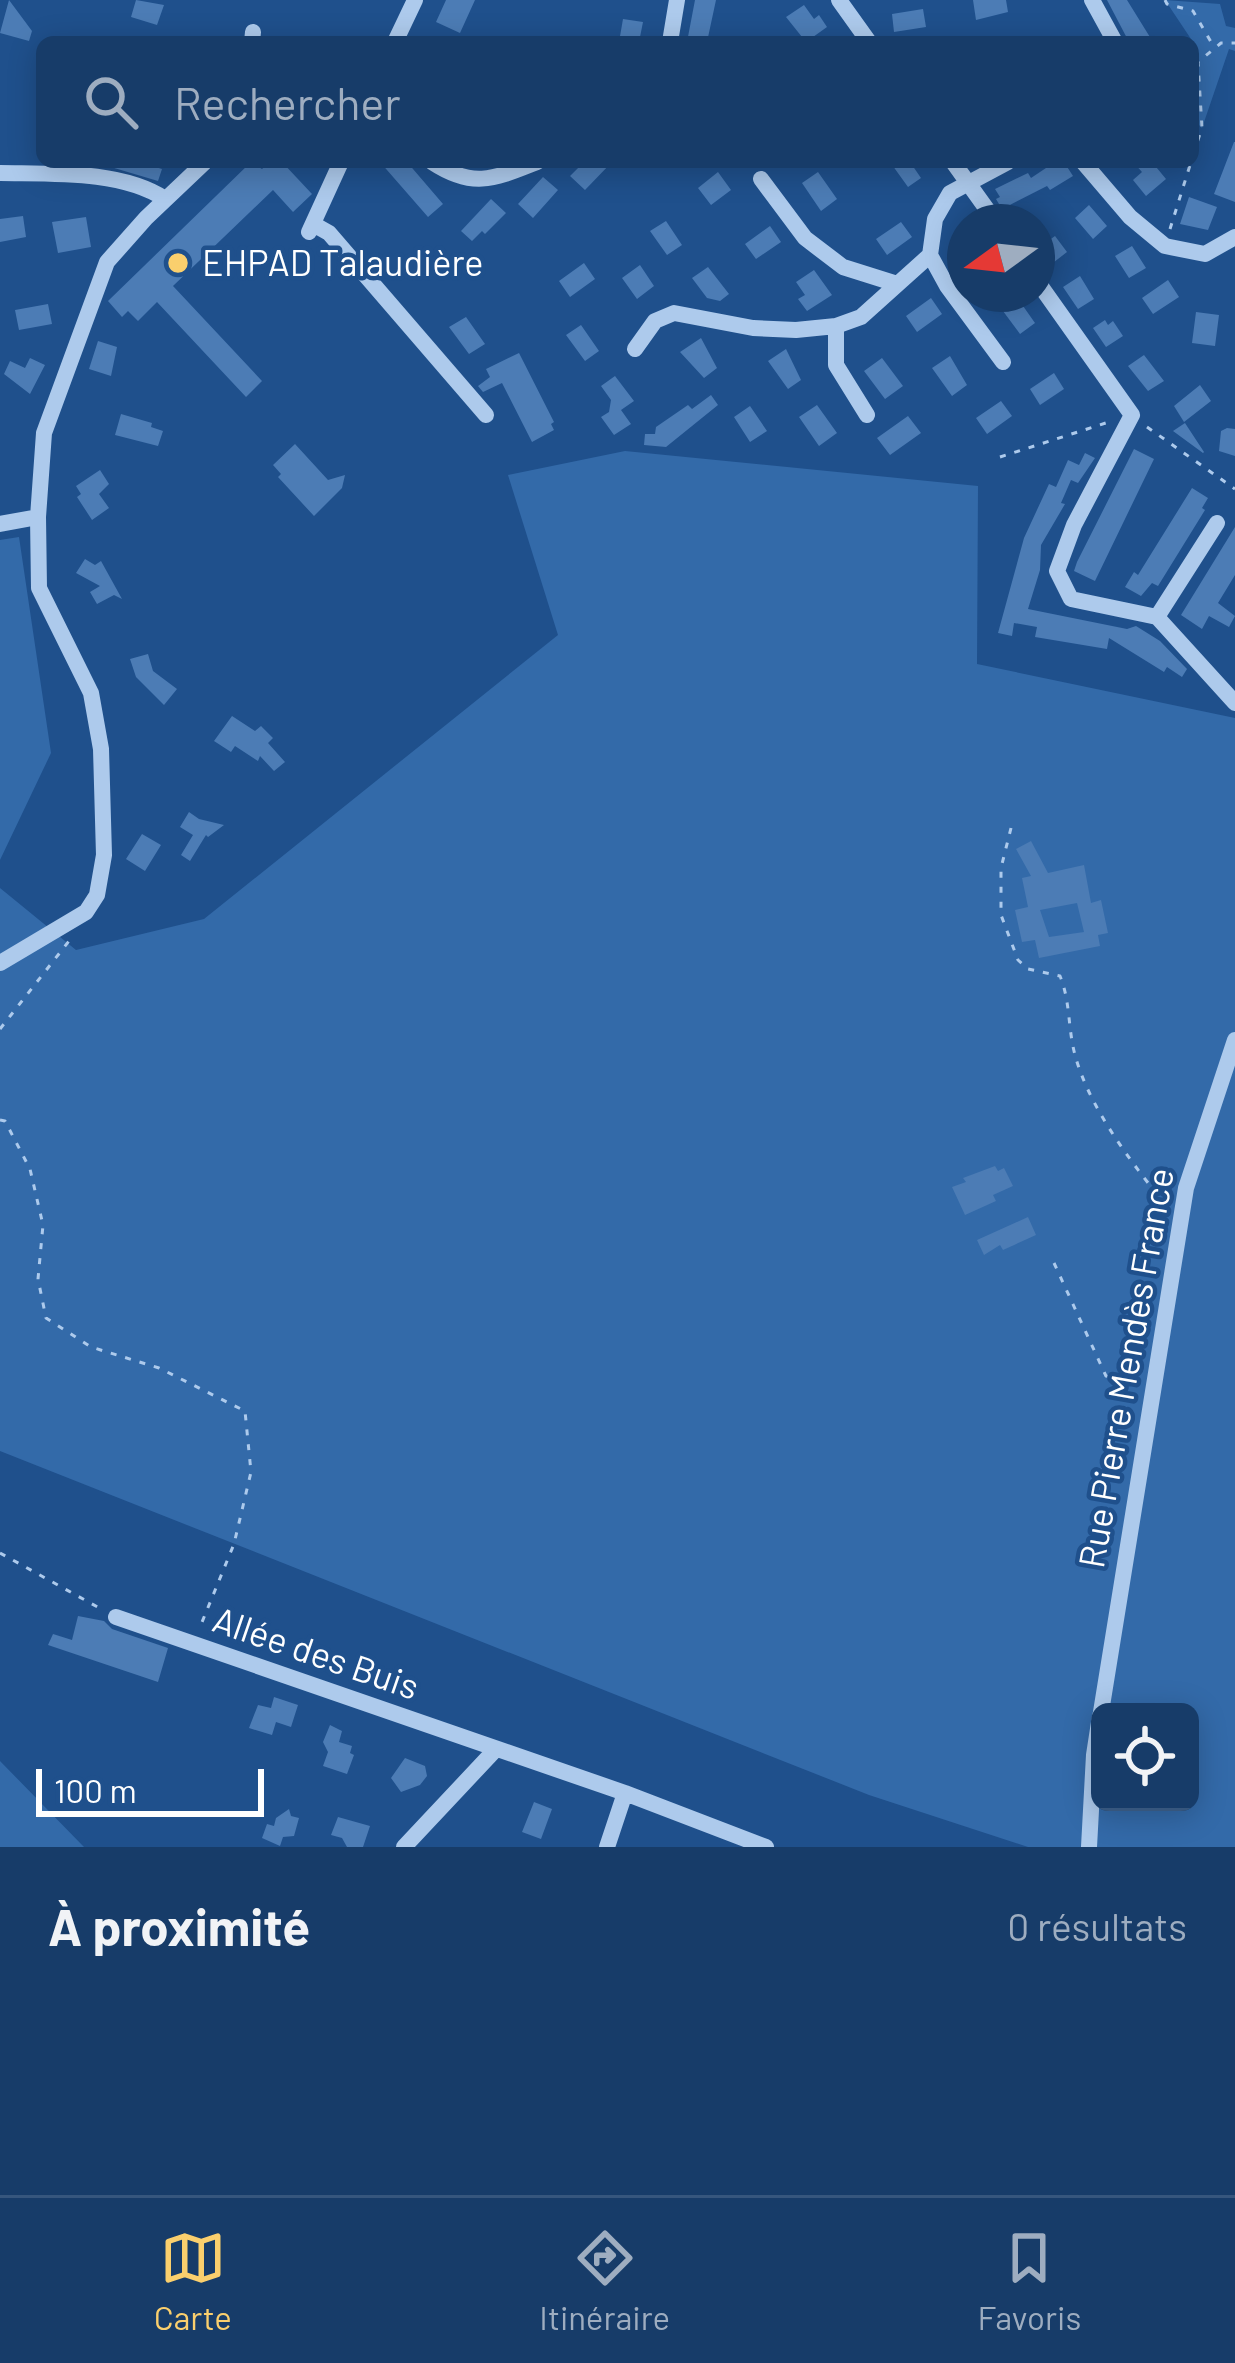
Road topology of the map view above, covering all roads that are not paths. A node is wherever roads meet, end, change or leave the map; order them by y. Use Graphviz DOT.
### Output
graph roads {
  1 [pos="415,0"];
  2 [pos="676,0"];
  3 [pos="839,0"];
  4 [pos="1092,0"];
  5 [pos="401,36"];
  6 [pos="671,36"];
  7 [pos="865,36"];
  8 [pos="1111,36"];
  9 [pos="199,168"];
  10 [pos="338,168"];
  11 [pos="441,168"];
  12 [pos="521,168"];
  13 [pos="957,168"];
  14 [pos="998,168"];
  15 [pos="1089,168"];
  16 [pos="0,173"];
  17 [pos="761,179"];
  18 [pos="970,185"];
  19 [pos="165,199"];
  20 [pos="983,204"];
  21 [pos="1235,237"];
  22 [pos="930,255"];
  23 [pos="897,284"];
  24 [pos="1055,306"];
  25 [pos="836,326"];
  26 [pos="634,349"];
  27 [pos="1003,362"];
  28 [pos="486,415"];
  29 [pos="867,415"];
  30 [pos="38,517"];
  31 [pos="1217,523"];
  32 [pos="0,524"];
  33 [pos="1157,617"];
  34 [pos="1235,704"];
  35 [pos="0,963"];
  36 [pos="1235,1040"];
  37 [pos="116,1617"];
  38 [pos="1102,1703"];
  39 [pos="496,1749"];
  40 [pos="625,1793"];
  41 [pos="1091,1810"];
  42 [pos="404,1847"];
  43 [pos="607,1847"];
  44 [pos="766,1847"];
  45 [pos="1089,1847"];
  1 -- 5 [label="street"];
  2 -- 6 [label="street"];
  3 -- 7 [label="street"];
  4 -- 8 [label="street"];
  9 -- 19 [label="street"];
  10 -- 28 [label="street"];
  11 -- 12 [label="street"];
  13 -- 18 [label="street"];
  14 -- 18 [label="street"];
  15 -- 21 [label="street"];
  16 -- 19 [label="street"];
  17 -- 23 [label="street"];
  18 -- 20 [label="street"];
  18 -- 22 [label="street"];
  19 -- 30 [label="street"];
  22 -- 23 [label="street"];
  22 -- 27 [label="street"];
  23 -- 25 [label="street"];
  24 -- 33 [label="street"];
  25 -- 26 [label="street"];
  25 -- 29 [label="street"];
  30 -- 32 [label="street"];
  30 -- 35 [label="street"];
  31 -- 33 [label="street"];
  33 -- 34 [label="street"];
  36 -- 38 [label="street, Rue Pierre Mendès France"];
  37 -- 39 [label="street, Allée des Buis"];
  39 -- 40 [label="street, Allée des Buis"];
  39 -- 42 [label="street"];
  40 -- 43 [label="street"];
  40 -- 44 [label="street, Allée des Buis"];
  41 -- 45 [label="street, Rue Pierre Mendès France"];
}
